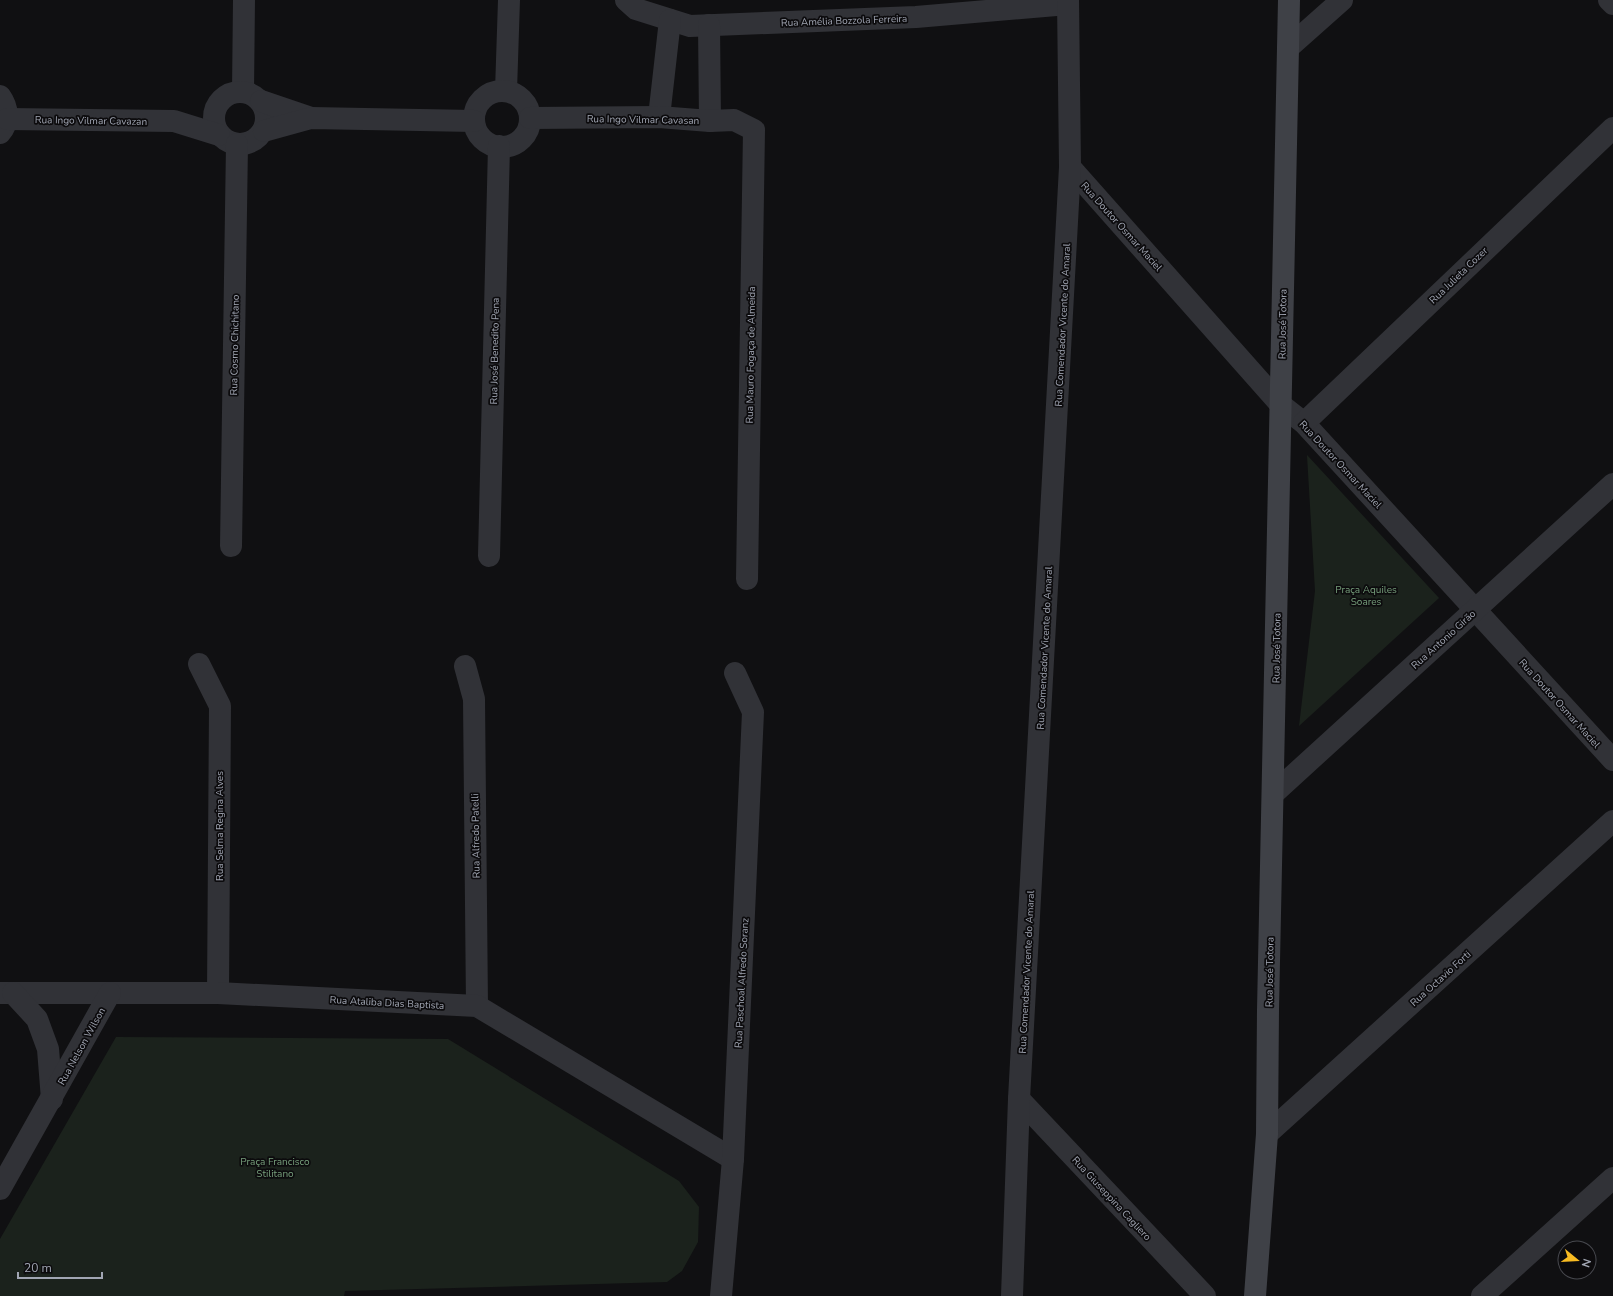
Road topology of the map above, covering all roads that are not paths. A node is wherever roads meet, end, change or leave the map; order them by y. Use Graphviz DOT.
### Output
graph roads {
  1 [pos="244,0"];
  2 [pos="509,0"];
  3 [pos="626,0"];
  4 [pos="1289,0"];
  5 [pos="1342,0"];
  6 [pos="1610,0"];
  7 [pos="1068,2"];
  8 [pos="1613,4"];
  9 [pos="670,20"];
  10 [pos="709,25"];
  11 [pos="1288,48"];
  12 [pos="506,91"];
  13 [pos="0,96"];
  14 [pos="252,96"];
  15 [pos="216,105"];
  16 [pos="658,117"];
  17 [pos="311,118"];
  18 [pos="530,118"];
  19 [pos="174,121"];
  20 [pos="474,121"];
  21 [pos="710,121"];
  22 [pos="4,126"];
  23 [pos="1613,128"];
  24 [pos="754,130"];
  25 [pos="264,131"];
  26 [pos="228,140"];
  27 [pos="498,146"];
  28 [pos="1070,167"];
  29 [pos="1281,405"];
  30 [pos="1304,423"];
  31 [pos="1613,484"];
  32 [pos="231,546"];
  33 [pos="489,556"];
  34 [pos="747,579"];
  35 [pos="1475,610"];
  36 [pos="199,664"];
  37 [pos="465,666"];
  38 [pos="735,673"];
  39 [pos="1613,760"];
  40 [pos="1274,793"];
  41 [pos="1613,821"];
  42 [pos="6,993"];
  43 [pos="110,993"];
  44 [pos="218,993"];
  45 [pos="477,1006"];
  46 [pos="52,1099"];
  47 [pos="1019,1099"];
  48 [pos="1267,1134"];
  49 [pos="733,1159"];
  50 [pos="1613,1178"];
  51 [pos="0,1189"];
  52 [pos="721,1296"];
  53 [pos="1012,1296"];
  54 [pos="1205,1296"];
  55 [pos="1255,1296"];
  56 [pos="1482,1296"];
  1 -- 14 [label="street"];
  2 -- 12 [label="street"];
  3 -- 9 [label="street, Rua Amélia Bozzola Ferreira"];
  4 -- 11 [label="main road, Rua José Totora"];
  5 -- 11 [label="street"];
  6 -- 8 [label="street"];
  7 -- 10 [label="street, Rua Amélia Bozzola Ferreira"];
  7 -- 28 [label="street, Rua Comendador Vicente do Amaral"];
  9 -- 10 [label="street, Rua Amélia Bozzola Ferreira"];
  9 -- 16 [label="street"];
  10 -- 21 [label="street"];
  11 -- 29 [label="main road, Rua José Totora"];
  12 -- 18 [label="street"];
  12 -- 20 [label="street"];
  13 -- 22 [label="street"];
  14 -- 15 [label="street"];
  14 -- 17 [label="street"];
  14 -- 25 [label="street"];
  15 -- 19 [label="street"];
  15 -- 26 [label="street"];
  16 -- 18 [label="street, Rua Ingo Vilmar Cavasan"];
  16 -- 21 [label="street, Rua Ingo Vilmar Cavasan"];
  17 -- 20 [label="street"];
  17 -- 25 [label="street"];
  18 -- 27 [label="street"];
  19 -- 22 [label="street, Rua Ingo Vilmar Cavazan"];
  19 -- 26 [label="street"];
  20 -- 27 [label="street"];
  21 -- 24 [label="street, Rua Ingo Vilmar Cavasan"];
  23 -- 30 [label="street, Rua Julieta Cozer"];
  24 -- 34 [label="street, Rua Mauro Fogaça de Almeida"];
  25 -- 26 [label="street"];
  26 -- 32 [label="street, Rua Cosmo Chichitano"];
  27 -- 33 [label="street, Rua José Benedito Pena"];
  28 -- 29 [label="street, Rua Doutor Osmar Maciel"];
  28 -- 47 [label="street, Rua Comendador Vicente do Amaral"];
  29 -- 30 [label="street, Rua Doutor Osmar Maciel"];
  29 -- 40 [label="main road, Rua José Totora"];
  30 -- 35 [label="street, Rua Doutor Osmar Maciel"];
  31 -- 35 [label="street, Rua Antonio Girão"];
  35 -- 39 [label="street, Rua Doutor Osmar Maciel"];
  35 -- 40 [label="street, Rua Antonio Girão"];
  36 -- 44 [label="street, Rua Selma Regina Alves"];
  37 -- 45 [label="street, Rua Alfredo Patelli"];
  38 -- 49 [label="street, Rua Paschoal Alfredo Soranz"];
  40 -- 48 [label="main road, Rua José Totora"];
  41 -- 48 [label="street, Rua Octavio Forti"];
  42 -- 43 [label="street, Rua Ataliba Dias Baptista"];
  42 -- 46 [label="street, Rua Nelson Wilson"];
  43 -- 44 [label="street, Rua Ataliba Dias Baptista"];
  43 -- 46 [label="street, Rua Nelson Wilson"];
  44 -- 45 [label="street, Rua Ataliba Dias Baptista"];
  45 -- 49 [label="street, Rua Ataliba Dias Baptista"];
  46 -- 51 [label="street, Rua Nelson Wilson"];
  47 -- 53 [label="street, Rua Comendador Vicente do Amaral"];
  47 -- 54 [label="street, Rua Giuseppina Cagliero"];
  48 -- 55 [label="main road, Rua José Totora"];
  49 -- 52 [label="street, Rua Paschoal Alfredo Soranz"];
  50 -- 56 [label="street"];
}
